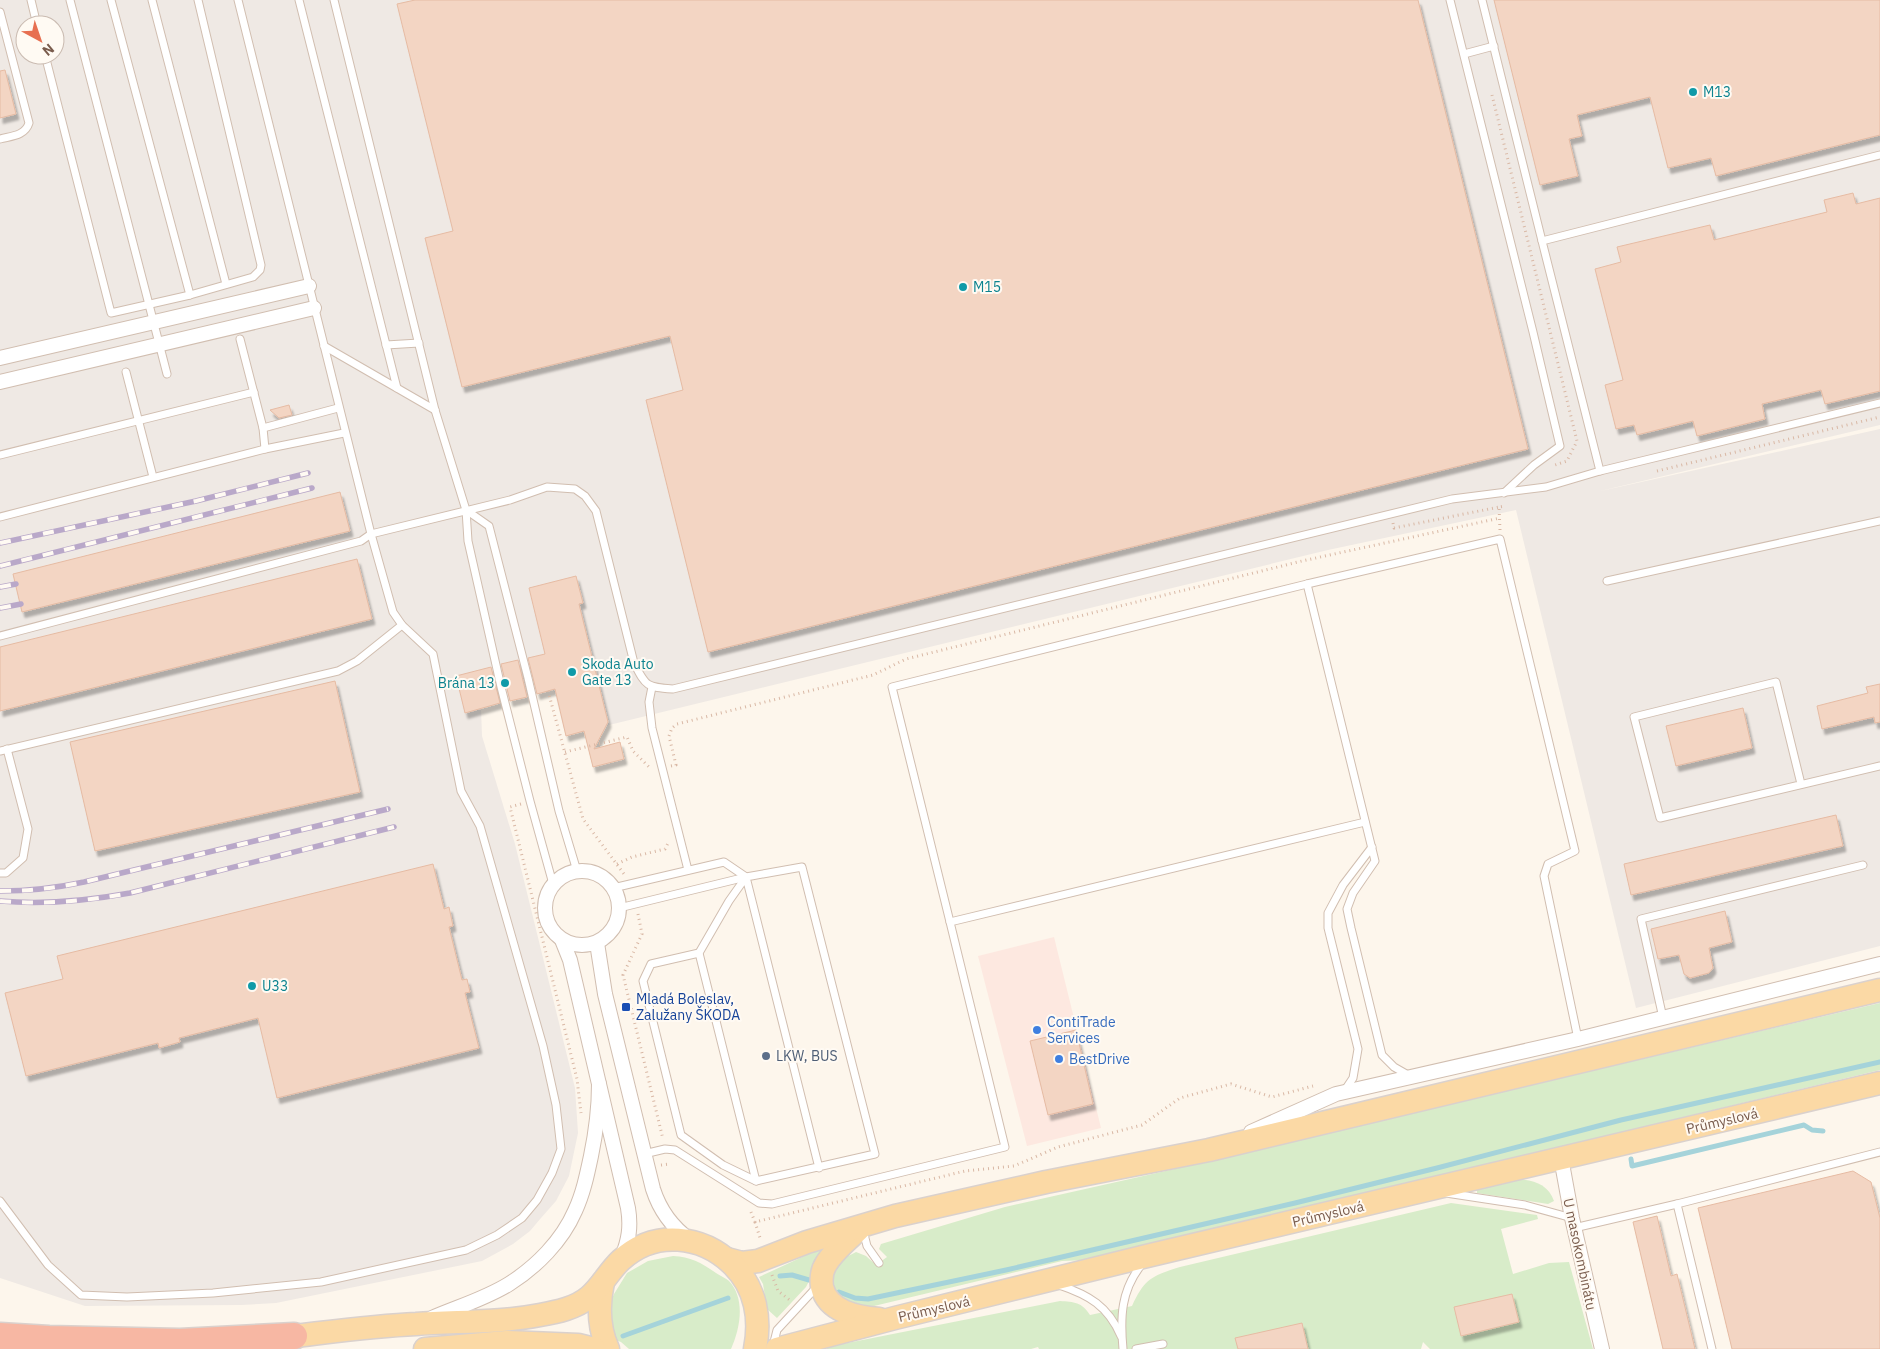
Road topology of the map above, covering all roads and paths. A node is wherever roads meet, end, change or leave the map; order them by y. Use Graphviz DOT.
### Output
graph roads {
  1 [pos="31,0"];
  2 [pos="70,0"];
  3 [pos="111,0"];
  4 [pos="152,0"];
  5 [pos="198,0"];
  6 [pos="238,0"];
  7 [pos="299,0"];
  8 [pos="334,0"];
  9 [pos="1450,0"];
  10 [pos="1482,0"];
  11 [pos="0,12"];
  12 [pos="35,15"];
  13 [pos="1494,46"];
  14 [pos="1464,54"];
  15 [pos="48,65"];
  16 [pos="0,139"];
  17 [pos="1880,155"];
  18 [pos="1542,241"];
  19 [pos="226,284"];
  20 [pos="309,286"];
  21 [pos="190,295"];
  22 [pos="149,305"];
  23 [pos="314,308"];
  24 [pos="153,322"];
  25 [pos="240,339"];
  26 [pos="419,343"];
  27 [pos="159,345"];
  28 [pos="386,345"];
  29 [pos="324,346"];
  30 [pos="0,358"];
  31 [pos="126,372"];
  32 [pos="167,374"];
  33 [pos="0,382"];
  34 [pos="397,388"];
  35 [pos="254,392"];
  36 [pos="1880,403"];
  37 [pos="338,408"];
  38 [pos="435,410"];
  39 [pos="138,422"];
  40 [pos="263,428"];
  41 [pos="344,433"];
  42 [pos="265,449"];
  43 [pos="0,455"];
  44 [pos="1600,471"];
  45 [pos="153,477"];
  46 [pos="1503,493"];
  47 [pos="1499,507"];
  48 [pos="466,510"];
  49 [pos="1391,514"];
  50 [pos="0,517"];
  51 [pos="1500,518"];
  52 [pos="1880,521"];
  53 [pos="371,534"];
  54 [pos="1607,581"];
  55 [pos="1307,584"];
  56 [pos="402,625"];
  57 [pos="0,636"];
  58 [pos="652,687"];
  59 [pos="548,691"];
  60 [pos="4,750"];
  61 [pos="565,752"];
  62 [pos="1880,766"];
  63 [pos="662,768"];
  64 [pos="1801,784"];
  65 [pos="1365,822"];
  66 [pos="669,836"];
  67 [pos="1372,847"];
  68 [pos="617,864"];
  69 [pos="1863,865"];
  70 [pos="688,870"];
  71 [pos="577,871"];
  72 [pos="0,873"];
  73 [pos="746,877"];
  74 [pos="631,883"];
  75 [pos="553,884"];
  76 [pos="613,888"];
  77 [pos="636,903"];
  78 [pos="619,908"];
  79 [pos="950,922"];
  80 [pos="562,940"];
  81 [pos="597,943"];
  82 [pos="699,953"];
  83 [pos="1880,964"];
  84 [pos="1880,990"];
  85 [pos="1663,1018"];
  86 [pos="1578,1039"];
  87 [pos="1411,1077"];
  88 [pos="1880,1082"];
  89 [pos="599,1084"];
  90 [pos="1343,1093"];
  91 [pos="665,1149"];
  92 [pos="1209,1150"];
  93 [pos="1880,1152"];
  94 [pos="644,1154"];
  95 [pos="1560,1158"];
  96 [pos="674,1165"];
  97 [pos="819,1168"];
  98 [pos="756,1182"];
  99 [pos="1429,1190"];
  100 [pos="0,1201"];
  101 [pos="1677,1204"];
  102 [pos="750,1211"];
  103 [pos="755,1222"];
  104 [pos="1573,1223"];
  105 [pos="863,1225"];
  106 [pos="690,1241"];
  107 [pos="1151,1255"];
  108 [pos="766,1258"];
  109 [pos="622,1259"];
  110 [pos="727,1259"];
  111 [pos="879,1263"];
  112 [pos="1048,1281"];
  113 [pos="604,1282"];
  114 [pos="813,1291"];
  115 [pos="798,1307"];
  116 [pos="895,1318"];
  117 [pos="419,1324"];
  118 [pos="0,1336"];
  119 [pos="294,1336"];
  120 [pos="1122,1339"];
  121 [pos="1163,1344"];
  122 [pos="213,1349"];
  123 [pos="425,1349"];
  124 [pos="594,1349"];
  125 [pos="608,1349"];
  126 [pos="755,1349"];
  127 [pos="773,1349"];
  128 [pos="777,1349"];
  129 [pos="1123,1349"];
  130 [pos="1136,1349"];
  131 [pos="1602,1349"];
  132 [pos="1712,1349"];
  1 -- 12 [label="lane"];
  2 -- 22 [label="lane"];
  3 -- 21 [label="lane"];
  4 -- 19 [label="lane"];
  5 -- 19 [label="lane"];
  6 -- 20 [label="lane"];
  7 -- 28 [label="lane"];
  8 -- 26 [label="lane"];
  9 -- 14 [label="lane"];
  10 -- 13 [label="lane"];
  11 -- 16 [label="lane"];
  13 -- 14 [label="lane"];
  13 -- 18 [label="lane"];
  14 -- 46 [label="lane"];
  15 -- 22 [label="lane"];
  17 -- 18 [label="lane"];
  18 -- 44 [label="lane"];
  19 -- 21 [label="lane"];
  20 -- 23 [label="lane"];
  20 -- 24 [label="street"];
  21 -- 22 [label="lane"];
  22 -- 24 [label="lane"];
  23 -- 27 [label="street"];
  23 -- 29 [label="lane"];
  24 -- 27 [label="lane"];
  24 -- 30 [label="street"];
  25 -- 35 [label="lane"];
  26 -- 28 [label="lane"];
  26 -- 38 [label="lane"];
  27 -- 32 [label="lane"];
  27 -- 33 [label="street"];
  28 -- 34 [label="lane"];
  29 -- 34 [label="lane"];
  29 -- 37 [label="lane"];
  31 -- 39 [label="lane"];
  34 -- 38 [label="lane"];
  35 -- 39 [label="lane"];
  35 -- 40 [label="lane"];
  36 -- 44 [label="lane"];
  37 -- 40 [label="lane"];
  37 -- 41 [label="lane"];
  38 -- 48 [label="lane"];
  39 -- 43 [label="lane"];
  39 -- 45 [label="lane"];
  40 -- 42 [label="lane"];
  41 -- 42 [label="lane"];
  41 -- 53 [label="lane"];
  42 -- 45 [label="lane"];
  44 -- 46 [label="lane"];
  45 -- 50 [label="lane"];
  46 -- 49 [label="lane"];
  47 -- 49 [label="path"];
  48 -- 53 [label="lane"];
  48 -- 58 [label="lane"];
  48 -- 71 [label="lane"];
  48 -- 75 [label="lane"];
  49 -- 58 [label="lane"];
  51 -- 63 [label="path"];
  52 -- 54 [label="lane"];
  53 -- 56 [label="lane"];
  53 -- 57 [label="lane"];
  55 -- 65 [label="lane"];
  55 -- 79 [label="lane"];
  55 -- 86 [label="lane"];
  56 -- 60 [label="lane"];
  56 -- 100 [label="lane"];
  58 -- 63 [label="lane"];
  59 -- 61 [label="path"];
  60 -- 72 [label="lane"];
  61 -- 63 [label="path"];
  61 -- 68 [label="path"];
  62 -- 64 [label="lane"];
  63 -- 70 [label="lane"];
  64 -- 64 [label="lane"];
  65 -- 67 [label="lane"];
  65 -- 79 [label="lane"];
  66 -- 68 [label="path"];
  67 -- 87 [label="lane"];
  67 -- 90 [label="lane"];
  68 -- 74 [label="path"];
  69 -- 85 [label="lane"];
  70 -- 73 [label="lane"];
  70 -- 74 [label="lane"];
  71 -- 75 [label="street"];
  71 -- 76 [label="street"];
  73 -- 77 [label="lane"];
  73 -- 82 [label="lane"];
  73 -- 97 [label="lane"];
  73 -- 97 [label="lane"];
  74 -- 76 [label="lane"];
  75 -- 80 [label="street"];
  76 -- 78 [label="street"];
  77 -- 78 [label="lane"];
  77 -- 91 [label="path"];
  78 -- 81 [label="street"];
  79 -- 91 [label="lane"];
  80 -- 81 [label="street"];
  80 -- 89 [label="street"];
  81 -- 94 [label="street"];
  82 -- 98 [label="lane"];
  82 -- 98 [label="lane"];
  83 -- 85 [label="street"];
  84 -- 92 [label="main road"];
  85 -- 86 [label="street"];
  86 -- 87 [label="street"];
  87 -- 90 [label="street"];
  88 -- 95 [label="main road, Průmyslová"];
  89 -- 109 [label="street"];
  89 -- 117 [label="street"];
  90 -- 92 [label="street"];
  90 -- 103 [label="path"];
  91 -- 94 [label="lane"];
  91 -- 96 [label="path"];
  92 -- 105 [label="main road"];
  93 -- 101 [label="lane"];
  94 -- 106 [label="street"];
  95 -- 99 [label="main road, Průmyslová"];
  95 -- 104 [label="street, U masokombinátu"];
  97 -- 98 [label="lane"];
  99 -- 104 [label="lane"];
  99 -- 107 [label="main road, Průmyslová"];
  101 -- 104 [label="lane"];
  101 -- 132 [label="lane"];
  102 -- 103 [label="path"];
  103 -- 108 [label="path"];
  104 -- 131 [label="street, U masokombinátu"];
  105 -- 108 [label="main road"];
  105 -- 111 [label="lane"];
  105 -- 116 [label="main road"];
  106 -- 109 [label="main road"];
  106 -- 110 [label="main road"];
  107 -- 112 [label="main road, Průmyslová"];
  107 -- 120 [label="lane"];
  108 -- 110 [label="main road"];
  108 -- 115 [label="path"];
  109 -- 113 [label="main road"];
  110 -- 126 [label="main road"];
  112 -- 116 [label="main road, Průmyslová"];
  112 -- 120 [label="lane"];
  113 -- 117 [label="main road"];
  113 -- 125 [label="main road"];
  114 -- 115 [label="lane"];
  115 -- 127 [label="lane"];
  116 -- 128 [label="main road, Průmyslová"];
  117 -- 119 [label="main road"];
  118 -- 119 [label="highway"];
  119 -- 122 [label="main road"];
  120 -- 129 [label="lane"];
  121 -- 130 [label="lane"];
  123 -- 124 [label="main road"];
}
